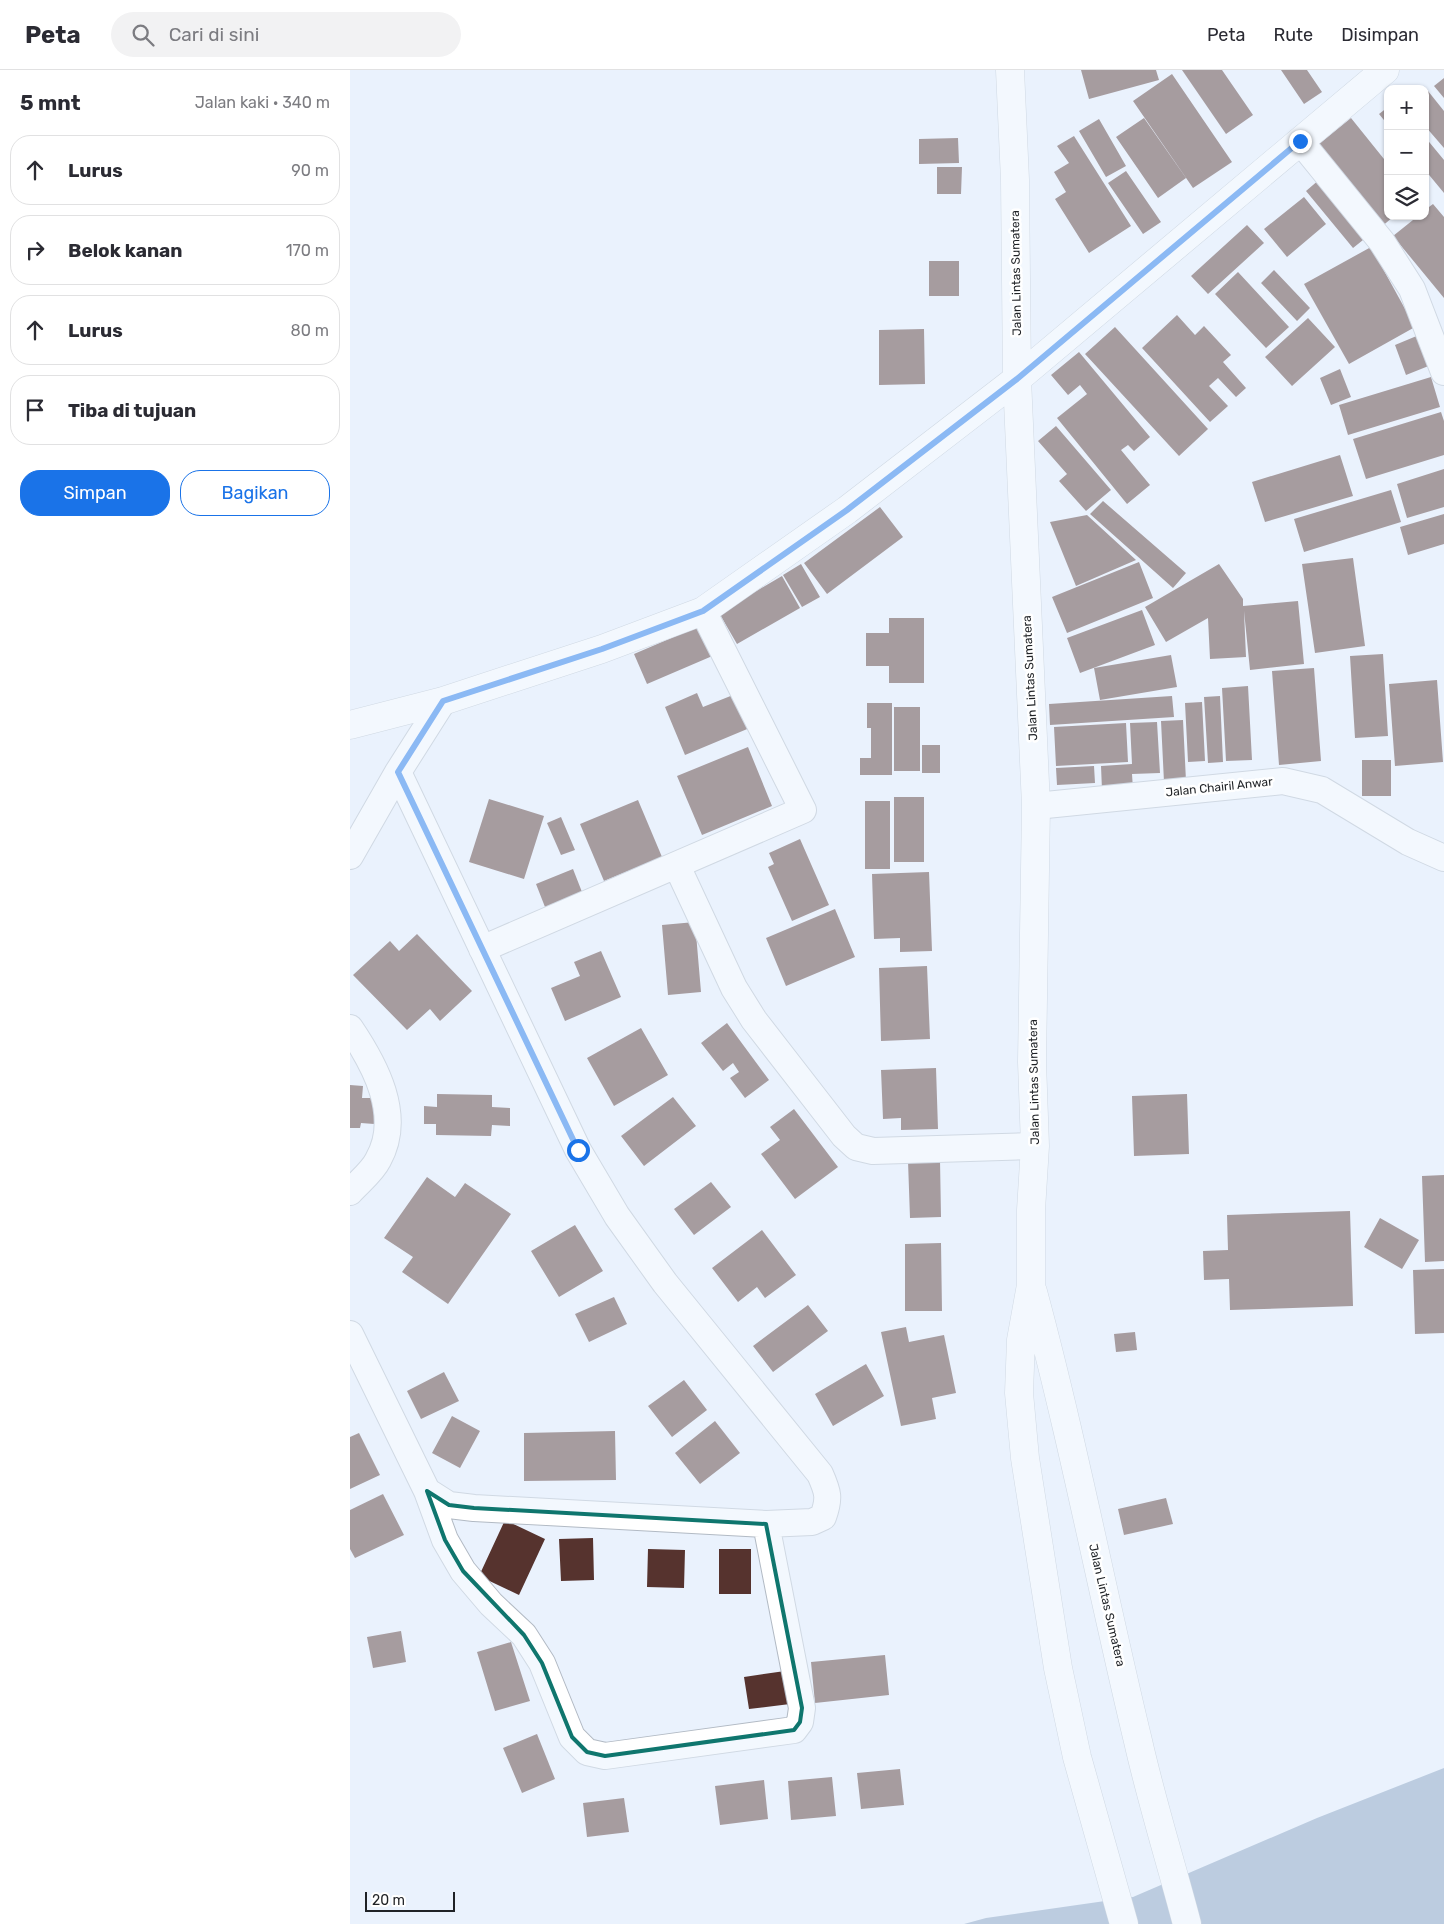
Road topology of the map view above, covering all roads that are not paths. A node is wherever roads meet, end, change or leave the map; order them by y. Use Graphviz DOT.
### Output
graph roads {
  1 [pos="1010,70"];
  2 [pos="1385,70"];
  3 [pos="1300,141"];
  4 [pos="1444,372"];
  5 [pos="1017,379"];
  6 [pos="703,611"];
  7 [pos="443,701"];
  8 [pos="350,725"];
  9 [pos="398,772"];
  10 [pos="1036,806"];
  11 [pos="350,856"];
  12 [pos="1444,858"];
  13 [pos="677,866"];
  14 [pos="482,949"];
  15 [pos="350,1028"];
  16 [pos="1035,1146"];
  17 [pos="350,1192"];
  18 [pos="1031,1285"];
  19 [pos="350,1334"];
  20 [pos="426,1491"];
  21 [pos="766,1524"];
  22 [pos="1124,1924"];
  23 [pos="1187,1924"];
  1 -- 5 [label="main road, Jalan Lintas Sumatera"];
  2 -- 3 [label="main road"];
  3 -- 4 [label="street"];
  3 -- 5 [label="main road"];
  5 -- 6 [label="main road"];
  5 -- 10 [label="main road, Jalan Lintas Sumatera"];
  6 -- 7 [label="main road"];
  6 -- 13 [label="street"];
  7 -- 8 [label="main road"];
  7 -- 9 [label="street"];
  9 -- 11 [label="street"];
  9 -- 14 [label="street"];
  10 -- 12 [label="street, Jalan Chairil Anwar"];
  10 -- 16 [label="main road, Jalan Lintas Sumatera"];
  13 -- 14 [label="street"];
  13 -- 16 [label="street"];
  14 -- 21 [label="street"];
  15 -- 17 [label="street"];
  16 -- 18 [label="main road, Jalan Lintas Sumatera"];
  18 -- 22 [label="main road, Jalan Lintas Sumatera"];
  18 -- 23 [label="main road, Jalan Lintas Sumatera"];
  19 -- 20 [label="street"];
  20 -- 21 [label="street"];
  20 -- 21 [label="street"];
}
